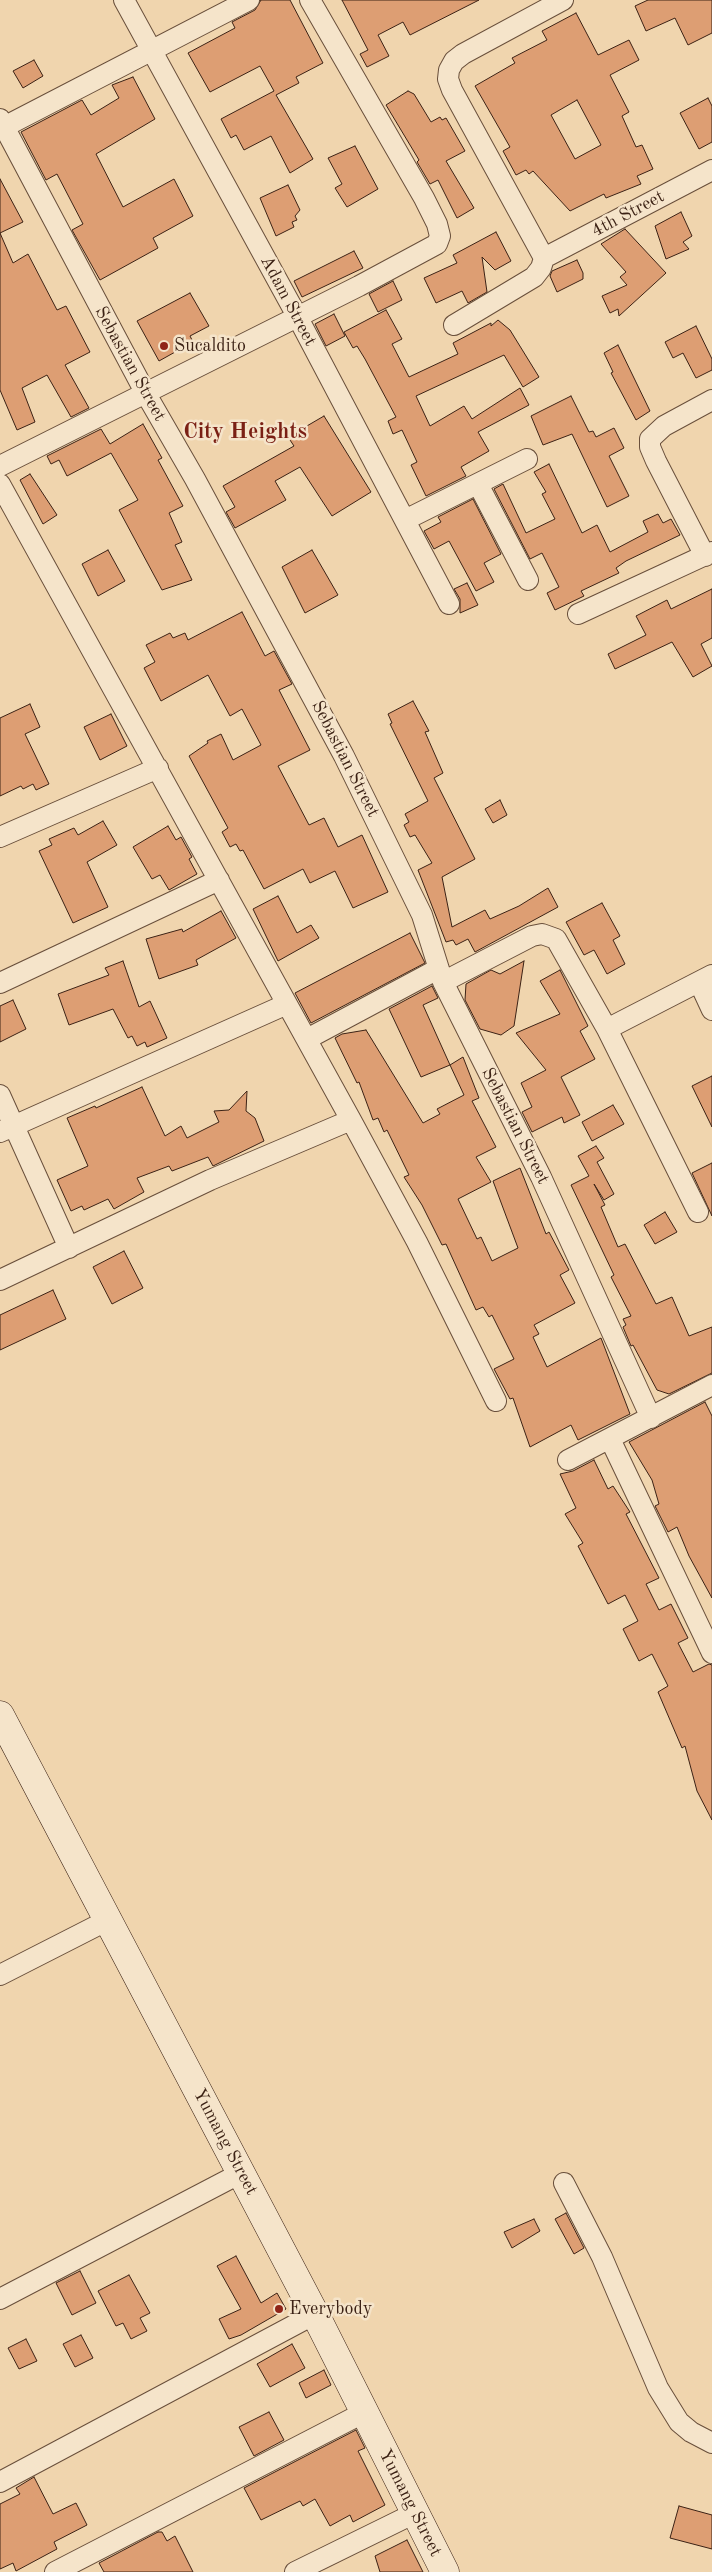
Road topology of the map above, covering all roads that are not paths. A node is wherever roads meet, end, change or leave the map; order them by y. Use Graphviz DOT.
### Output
graph roads {
  1 [pos="124,0"];
  2 [pos="249,0"];
  3 [pos="310,0"];
  4 [pos="563,0"];
  5 [pos="151,51"];
  6 [pos="1,125"];
  7 [pos="712,170"];
  8 [pos="544,258"];
  9 [pos="297,316"];
  10 [pos="454,325"];
  11 [pos="146,394"];
  12 [pos="712,400"];
  13 [pos="526,459"];
  14 [pos="0,466"];
  15 [pos="0,484"];
  16 [pos="478,484"];
  17 [pos="405,520"];
  18 [pos="708,554"];
  19 [pos="528,580"];
  20 [pos="448,604"];
  21 [pos="578,614"];
  22 [pos="158,768"];
  23 [pos="0,837"];
  24 [pos="219,880"];
  25 [pos="441,976"];
  26 [pos="705,979"];
  27 [pos="0,983"];
  28 [pos="288,1004"];
  29 [pos="712,1010"];
  30 [pos="607,1029"];
  31 [pos="307,1040"];
  32 [pos="0,1095"];
  33 [pos="351,1120"];
  34 [pos="6,1129"];
  35 [pos="698,1212"];
  36 [pos="69,1248"];
  37 [pos="0,1280"];
  38 [pos="712,1385"];
  39 [pos="496,1401"];
  40 [pos="651,1418"];
  41 [pos="610,1439"];
  42 [pos="568,1460"];
  43 [pos="712,1653"];
  44 [pos="2,1725"];
  45 [pos="108,1920"];
  46 [pos="0,1975"];
  47 [pos="241,2173"];
  48 [pos="564,2183"];
  49 [pos="0,2299"];
  50 [pos="315,2314"];
  51 [pos="365,2412"];
  52 [pos="712,2443"];
  53 [pos="0,2482"];
  54 [pos="415,2513"];
  55 [pos="55,2572"];
  56 [pos="295,2572"];
  57 [pos="445,2572"];
  1 -- 5 [label="street, Adam Street"];
  2 -- 5 [label="street"];
  3 -- 9 [label="street"];
  4 -- 8 [label="street"];
  5 -- 6 [label="street"];
  5 -- 9 [label="street, Adam Street"];
  6 -- 11 [label="street, Sebastian Street"];
  7 -- 8 [label="street, 4th Street"];
  8 -- 10 [label="street"];
  9 -- 11 [label="street"];
  9 -- 17 [label="street, Adam Street"];
  11 -- 14 [label="street"];
  11 -- 25 [label="street, Sebastian Street"];
  12 -- 18 [label="street"];
  13 -- 16 [label="street"];
  15 -- 22 [label="street"];
  16 -- 17 [label="street"];
  16 -- 19 [label="street"];
  17 -- 20 [label="street, Adam Street"];
  18 -- 21 [label="street"];
  22 -- 23 [label="street"];
  22 -- 24 [label="street"];
  24 -- 27 [label="street"];
  24 -- 28 [label="street"];
  25 -- 30 [label="street"];
  25 -- 31 [label="street"];
  25 -- 40 [label="street, Sebastian Street"];
  26 -- 29 [label="street"];
  26 -- 30 [label="street"];
  28 -- 31 [label="street"];
  28 -- 34 [label="street"];
  30 -- 35 [label="street"];
  31 -- 33 [label="street"];
  32 -- 34 [label="street"];
  33 -- 36 [label="street"];
  33 -- 39 [label="street"];
  34 -- 36 [label="street"];
  36 -- 37 [label="street"];
  38 -- 40 [label="street"];
  40 -- 41 [label="street"];
  41 -- 42 [label="street"];
  41 -- 43 [label="street"];
  44 -- 45 [label="main road, Yumang Street"];
  45 -- 46 [label="street"];
  45 -- 47 [label="main road, Yumang Street"];
  47 -- 49 [label="street"];
  47 -- 50 [label="main road, Yumang Street"];
  48 -- 52 [label="street"];
  50 -- 51 [label="main road, Yumang Street"];
  50 -- 53 [label="street"];
  51 -- 54 [label="main road, Yumang Street"];
  51 -- 55 [label="street"];
  54 -- 56 [label="street"];
  54 -- 57 [label="main road, Yumang Street"];
}
